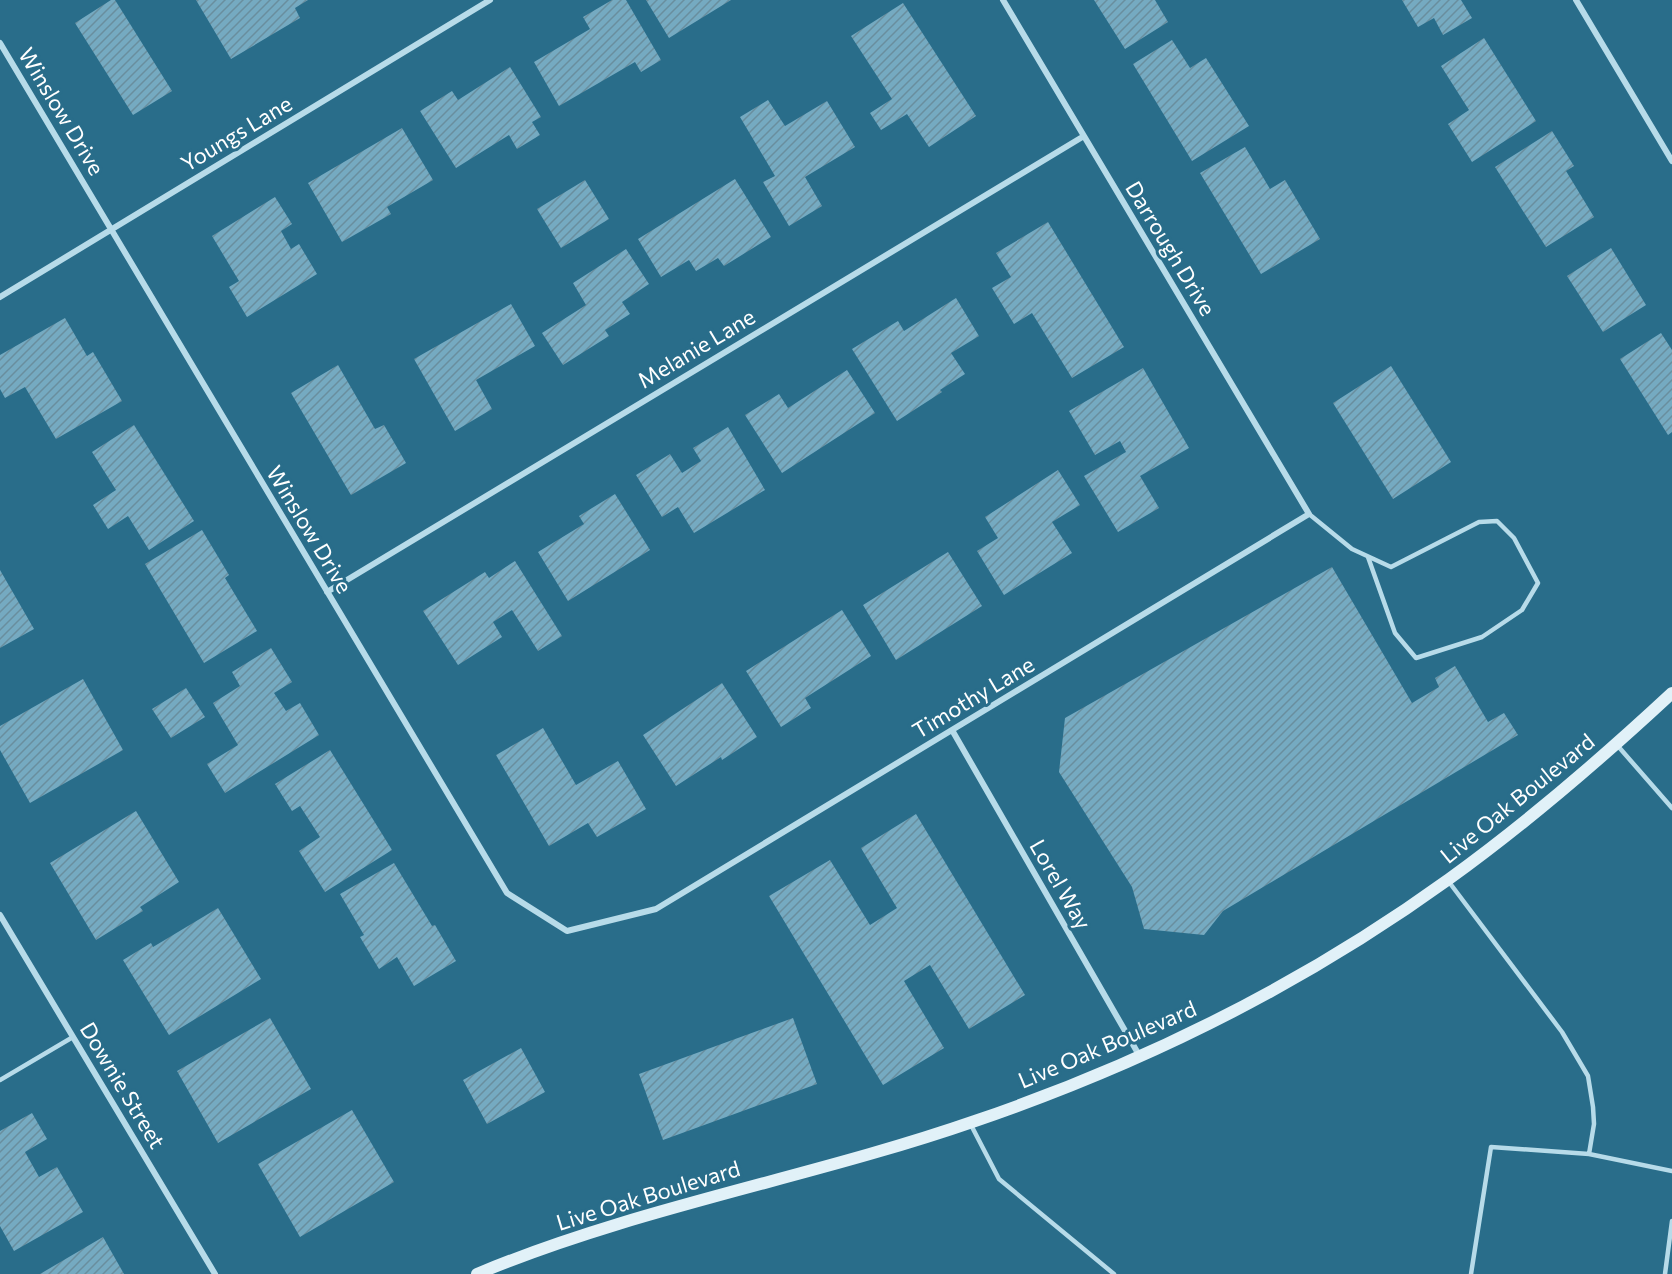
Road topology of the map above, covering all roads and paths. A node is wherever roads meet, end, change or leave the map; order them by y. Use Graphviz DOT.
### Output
graph roads {
  1 [pos="490,0"];
  2 [pos="1003,0"];
  3 [pos="1576,0"];
  4 [pos="0,43"];
  5 [pos="1084,136"];
  6 [pos="1672,160"];
  7 [pos="111,230"];
  8 [pos="0,297"];
  9 [pos="1309,514"];
  10 [pos="1368,557"];
  11 [pos="327,592"];
  12 [pos="1672,693"];
  13 [pos="952,730"];
  14 [pos="1617,744"];
  15 [pos="1672,808"];
  16 [pos="1448,880"];
  17 [pos="656,909"];
  18 [pos="0,915"];
  19 [pos="73,1037"];
  20 [pos="1139,1055"];
  21 [pos="0,1080"];
  22 [pos="970,1123"];
  23 [pos="1589,1154"];
  24 [pos="1672,1171"];
  25 [pos="1672,1221"];
  26 [pos="215,1274"];
  27 [pos="477,1274"];
  28 [pos="1114,1274"];
  29 [pos="1471,1274"];
  30 [pos="1665,1274"];
  1 -- 7 [label="street, Youngs Lane"];
  2 -- 5 [label="street, Darrough Drive"];
  3 -- 6 [label="street"];
  4 -- 7 [label="street, Winslow Drive"];
  5 -- 9 [label="street, Darrough Drive"];
  5 -- 11 [label="street, Melanie Lane"];
  7 -- 8 [label="street, Youngs Lane"];
  7 -- 11 [label="street, Winslow Drive"];
  9 -- 10 [label="lane"];
  9 -- 13 [label="street, Timothy Lane"];
  10 -- 10 [label="lane"];
  11 -- 17 [label="street, Winslow Drive"];
  12 -- 14 [label="main road, Live Oak Boulevard"];
  13 -- 17 [label="street, Timothy Lane"];
  13 -- 20 [label="street, Lorel Way"];
  14 -- 15 [label="lane"];
  14 -- 16 [label="main road, Live Oak Boulevard"];
  16 -- 20 [label="main road, Live Oak Boulevard"];
  16 -- 23 [label="lane"];
  18 -- 19 [label="street, Downie Street"];
  19 -- 21 [label="lane"];
  19 -- 26 [label="street, Downie Street"];
  20 -- 22 [label="main road, Live Oak Boulevard"];
  22 -- 27 [label="main road, Live Oak Boulevard"];
  22 -- 28 [label="lane"];
  23 -- 24 [label="lane"];
  23 -- 29 [label="lane"];
  25 -- 30 [label="lane"];
}
